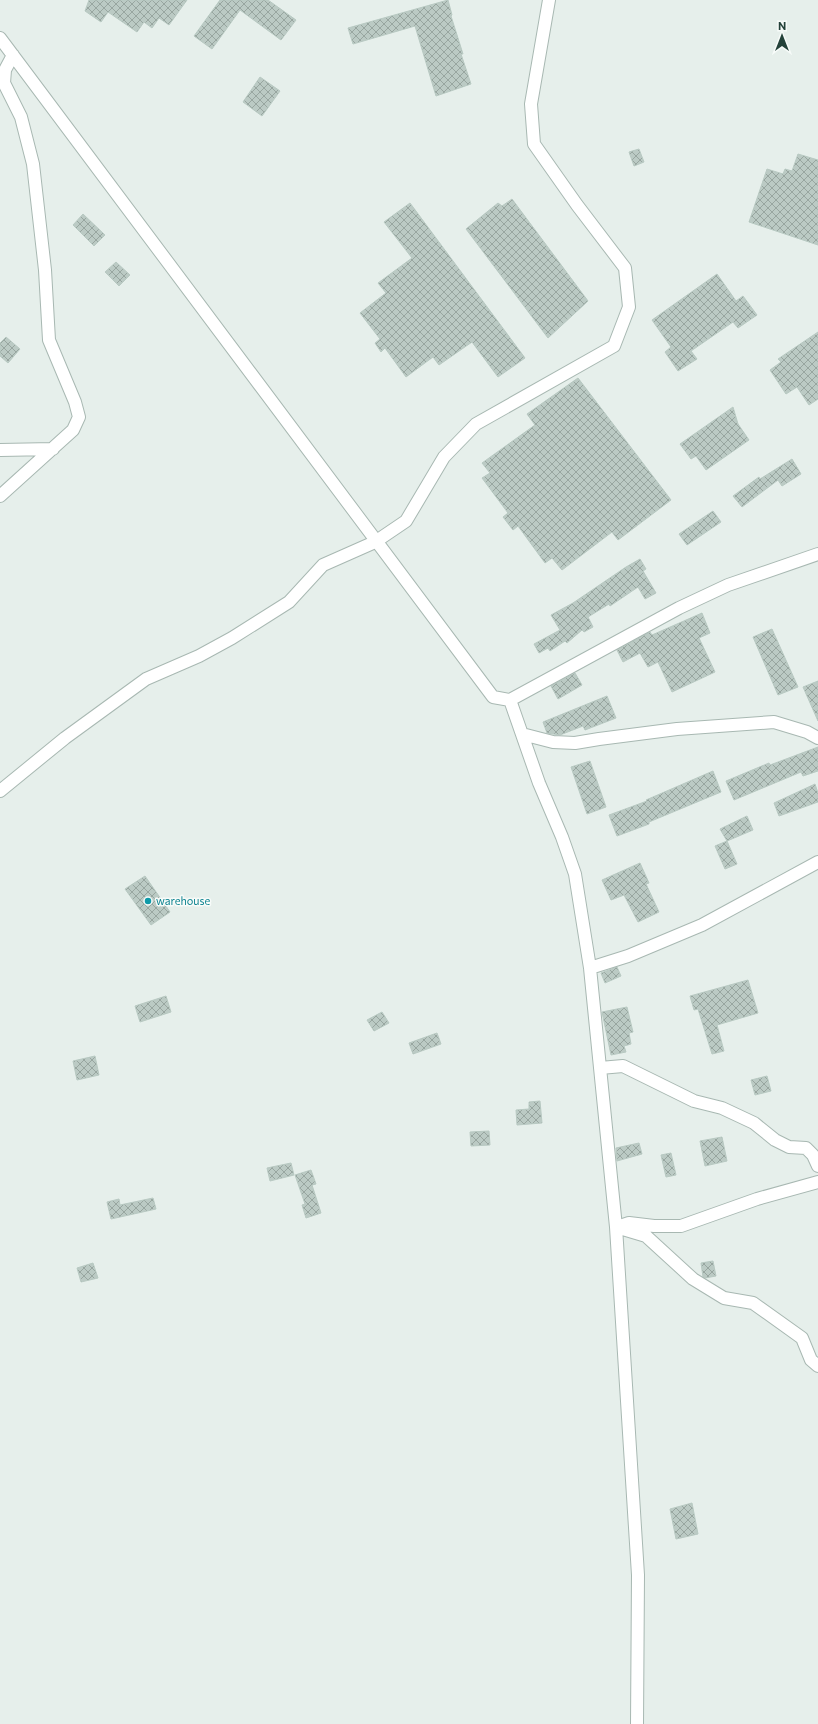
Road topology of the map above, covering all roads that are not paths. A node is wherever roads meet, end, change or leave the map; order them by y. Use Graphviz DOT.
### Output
graph roads {
  1 [pos="549,0"];
  2 [pos="0,38"];
  3 [pos="13,55"];
  4 [pos="52,449"];
  5 [pos="0,450"];
  6 [pos="0,496"];
  7 [pos="375,542"];
  8 [pos="818,554"];
  9 [pos="510,700"];
  10 [pos="522,734"];
  11 [pos="818,738"];
  12 [pos="0,791"];
  13 [pos="818,862"];
  14 [pos="590,968"];
  15 [pos="600,1068"];
  16 [pos="818,1166"];
  17 [pos="818,1182"];
  18 [pos="616,1227"];
  19 [pos="818,1366"];
  20 [pos="637,1724"];
  1 -- 7 [label="street"];
  2 -- 3 [label="street"];
  3 -- 4 [label="street"];
  3 -- 7 [label="street"];
  4 -- 5 [label="street"];
  4 -- 6 [label="street"];
  7 -- 9 [label="street"];
  7 -- 12 [label="street"];
  8 -- 9 [label="street"];
  9 -- 10 [label="street"];
  10 -- 11 [label="street"];
  10 -- 14 [label="street"];
  13 -- 14 [label="street"];
  14 -- 15 [label="street"];
  15 -- 16 [label="street"];
  15 -- 18 [label="street"];
  17 -- 18 [label="street"];
  18 -- 19 [label="street"];
  18 -- 20 [label="street"];
}
